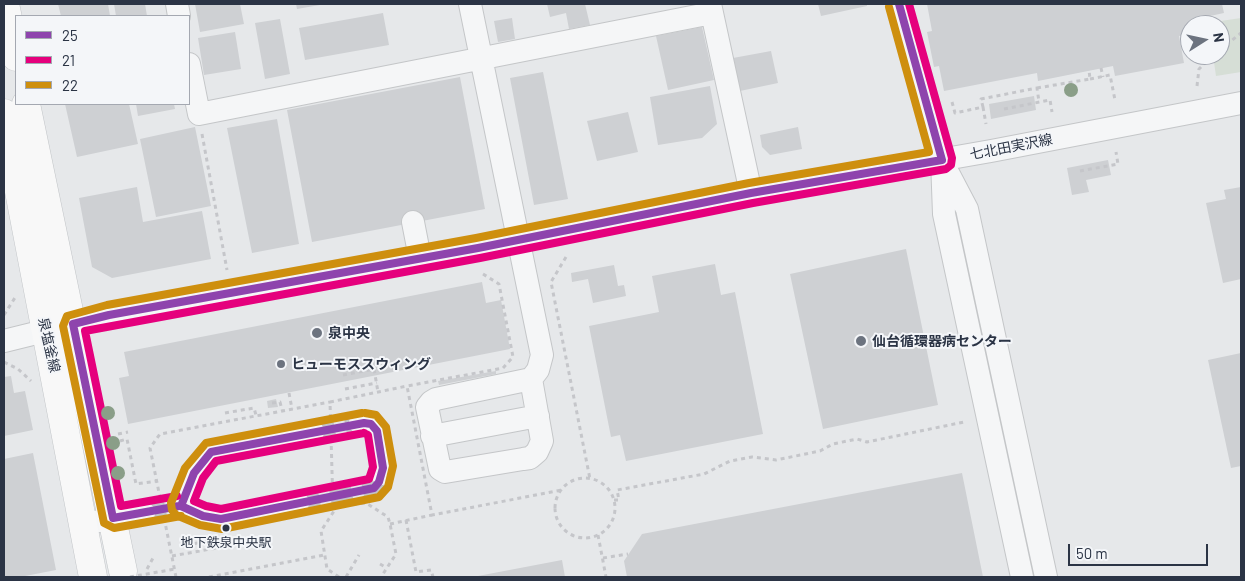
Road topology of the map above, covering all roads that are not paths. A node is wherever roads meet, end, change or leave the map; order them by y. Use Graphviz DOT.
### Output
graph roads {
  1 [pos="5,4"];
  2 [pos="470,4"];
  3 [pos="900,4"];
  4 [pos="711,8"];
  5 [pos="15,52"];
  6 [pos="481,58"];
  7 [pos="190,69"];
  8 [pos="1241,103"];
  9 [pos="26,105"];
  10 [pos="4,113"];
  11 [pos="942,160"];
  12 [pos="751,193"];
  13 [pos="414,222"];
  14 [pos="516,240"];
  15 [pos="420,258"];
  16 [pos="522,266"];
  17 [pos="73,324"];
  18 [pos="45,331"];
  19 [pos="4,341"];
  20 [pos="555,346"];
  21 [pos="531,380"];
  22 [pos="538,416"];
  23 [pos="360,423"];
  24 [pos="313,432"];
  25 [pos="432,436"];
  26 [pos="382,474"];
  27 [pos="298,503"];
  28 [pos="144,513"];
  29 [pos="113,518"];
  30 [pos="83,524"];
  31 [pos="133,572"];
  32 [pos="93,577"];
  33 [pos="1022,577"];
  34 [pos="1046,577"];
  1 -- 5 [label="main road"];
  2 -- 6 [label="street"];
  3 -- 11 [label="street"];
  4 -- 6 [label="street"];
  4 -- 12 [label="street"];
  6 -- 7 [label="street"];
  6 -- 14 [label="street"];
  8 -- 11 [label="street, 七北田実沢線"];
  9 -- 17 [label="main road"];
  10 -- 18 [label="main road, 泉塩釜線"];
  11 -- 12 [label="street, 七北田実沢線"];
  11 -- 33 [label="street"];
  11 -- 34 [label="street"];
  12 -- 14 [label="street, 七北田実沢線"];
  13 -- 15 [label="street"];
  14 -- 15 [label="street, 七北田実沢線"];
  14 -- 16 [label="street"];
  15 -- 17 [label="street, 七北田実沢線"];
  16 -- 20 [label="street"];
  16 -- 21 [label="street"];
  17 -- 18 [label="street, 七北田実沢線"];
  17 -- 29 [label="main road"];
  18 -- 19 [label="street, 七北田実沢線"];
  18 -- 30 [label="main road, 泉塩釜線"];
  21 -- 22 [label="street"];
  21 -- 25 [label="street"];
  22 -- 25 [label="street"];
  22 -- 25 [label="street"];
  23 -- 26 [label="street"];
  24 -- 27 [label="street"];
  28 -- 29 [label="street"];
  29 -- 30 [label="street"];
  29 -- 31 [label="main road"];
  30 -- 32 [label="main road, 泉塩釜線"];
}
